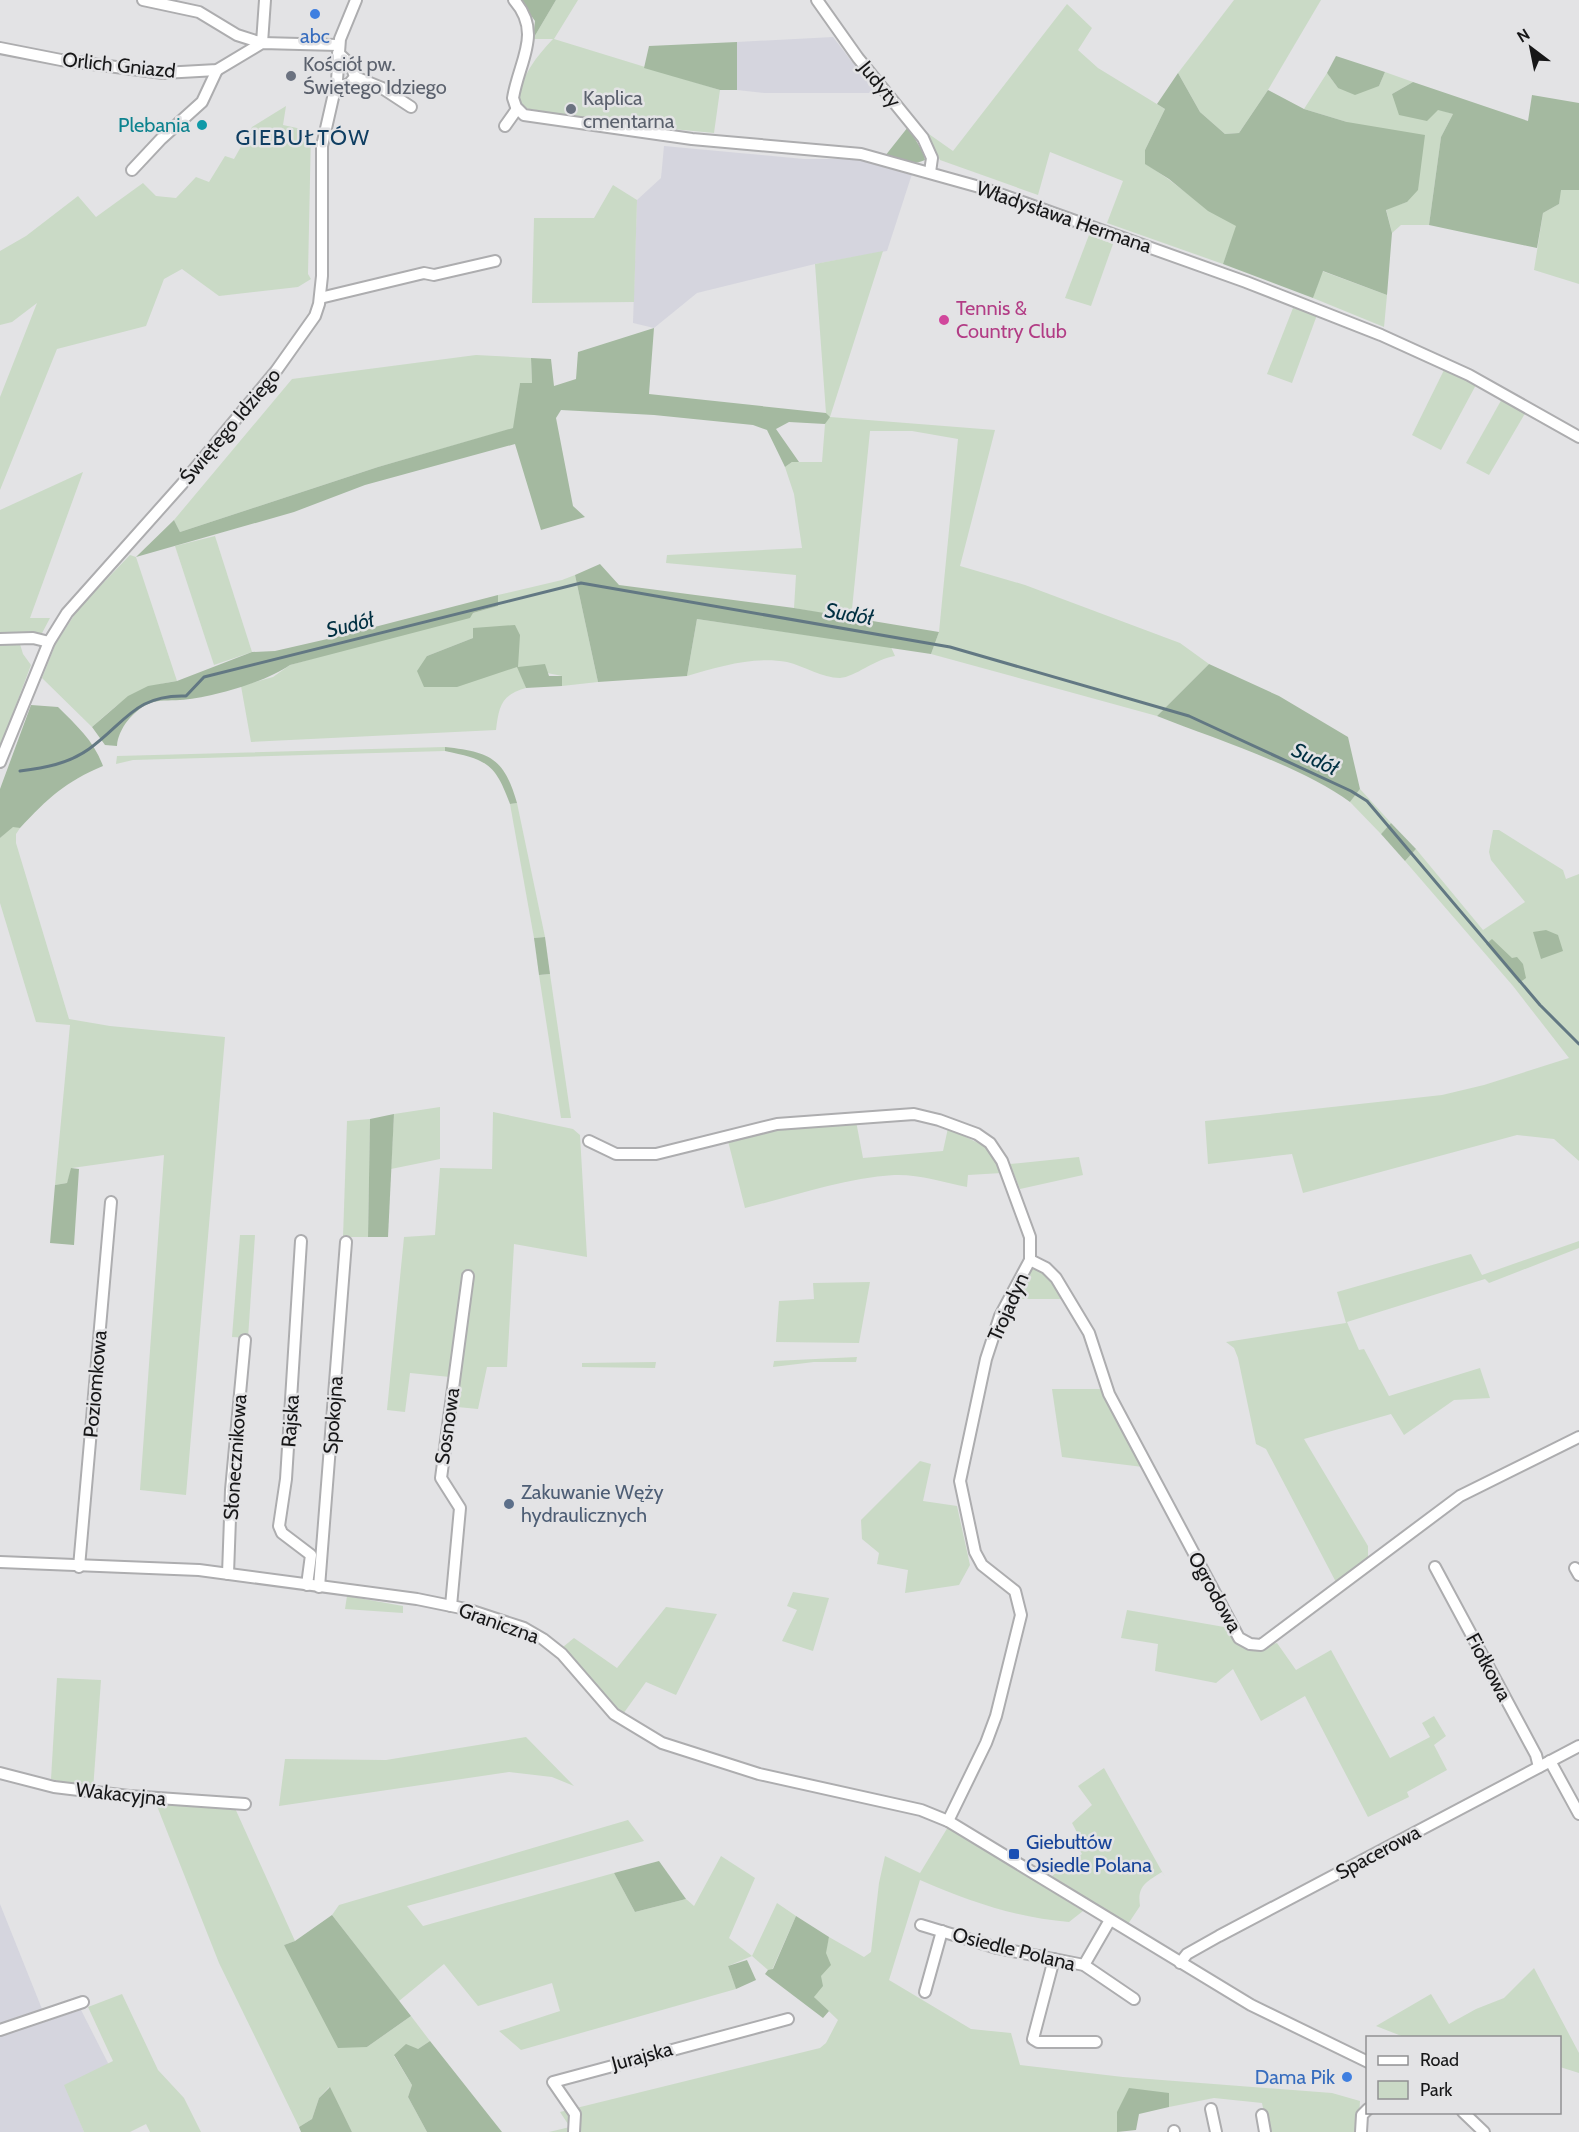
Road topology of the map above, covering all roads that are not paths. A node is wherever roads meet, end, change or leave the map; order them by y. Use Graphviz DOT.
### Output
graph roads {
  1 [pos="143,0"];
  2 [pos="265,0"];
  3 [pos="356,0"];
  4 [pos="514,0"];
  5 [pos="817,0"];
  6 [pos="262,43"];
  7 [pos="0,48"];
  8 [pos="338,49"];
  9 [pos="217,70"];
  10 [pos="355,77"];
  11 [pos="335,87"];
  12 [pos="411,107"];
  13 [pos="517,109"];
  14 [pos="505,126"];
  15 [pos="132,170"];
  16 [pos="930,172"];
  17 [pos="495,261"];
  18 [pos="320,298"];
  19 [pos="1579,437"];
  20 [pos="0,639"];
  21 [pos="49,642"];
  22 [pos="0,762"];
  23 [pos="589,1141"];
  24 [pos="111,1202"];
  25 [pos="301,1241"];
  26 [pos="346,1242"];
  27 [pos="1030,1260"];
  28 [pos="468,1276"];
  29 [pos="244,1340"];
  30 [pos="1579,1437"];
  31 [pos="0,1563"];
  32 [pos="80,1567"];
  33 [pos="1435,1567"];
  34 [pos="228,1574"];
  35 [pos="307,1585"];
  36 [pos="319,1587"];
  37 [pos="451,1606"];
  38 [pos="1579,1746"];
  39 [pos="1550,1761"];
  40 [pos="1539,1767"];
  41 [pos="0,1773"];
  42 [pos="245,1804"];
  43 [pos="1579,1815"];
  44 [pos="948,1821"];
  45 [pos="1110,1920"];
  46 [pos="921,1925"];
  47 [pos="942,1931"];
  48 [pos="1054,1959"];
  49 [pos="1180,1963"];
  50 [pos="1084,1965"];
  51 [pos="925,1992"];
  52 [pos="1134,1999"];
  53 [pos="83,2002"];
  54 [pos="788,2019"];
  55 [pos="0,2030"];
  56 [pos="1095,2042"];
  57 [pos="1366,2061"];
  58 [pos="1211,2109"];
  59 [pos="1366,2111"];
  60 [pos="1465,2114"];
  61 [pos="1262,2115"];
  62 [pos="574,2132"];
  63 [pos="1216,2132"];
  64 [pos="1265,2132"];
  65 [pos="1361,2132"];
  66 [pos="1484,2132"];
  1 -- 6 [label="street"];
  2 -- 6 [label="street"];
  3 -- 8 [label="street, Świętego Idziego"];
  4 -- 13 [label="street"];
  5 -- 16 [label="street, Judyty"];
  6 -- 8 [label="street"];
  6 -- 9 [label="street, Orlich Gniazd"];
  7 -- 9 [label="street, Orlich Gniazd"];
  8 -- 10 [label="street"];
  8 -- 11 [label="street, Świętego Idziego"];
  9 -- 15 [label="street"];
  10 -- 11 [label="street"];
  10 -- 12 [label="street"];
  11 -- 18 [label="street, Świętego Idziego"];
  13 -- 14 [label="street"];
  13 -- 16 [label="street, Władysława Hermana"];
  16 -- 19 [label="street, Władysława Hermana"];
  17 -- 18 [label="street"];
  18 -- 21 [label="street, Świętego Idziego"];
  20 -- 21 [label="street"];
  21 -- 22 [label="street, Świętego Idziego"];
  23 -- 27 [label="street, Trojadyn"];
  24 -- 32 [label="street, Poziomkowa"];
  25 -- 35 [label="street, Rajska"];
  26 -- 36 [label="street, Spokojna"];
  27 -- 30 [label="street, Ogrodowa"];
  27 -- 44 [label="street, Trojadyn"];
  28 -- 37 [label="street, Sosnowa"];
  29 -- 34 [label="street, Słonecznikowa"];
  31 -- 32 [label="street, Graniczna"];
  32 -- 34 [label="street, Graniczna"];
  33 -- 40 [label="street, Fiołkowa"];
  34 -- 35 [label="street, Graniczna"];
  35 -- 36 [label="street, Graniczna"];
  36 -- 37 [label="street, Graniczna"];
  37 -- 44 [label="street, Graniczna"];
  38 -- 39 [label="street, Spacerowa"];
  39 -- 40 [label="street, Spacerowa"];
  39 -- 43 [label="street"];
  40 -- 49 [label="street, Spacerowa"];
  41 -- 42 [label="street, Wakacyjna"];
  44 -- 45 [label="street, Graniczna"];
  45 -- 49 [label="street, Graniczna"];
  45 -- 50 [label="street"];
  46 -- 47 [label="street, Osiedle Polana"];
  47 -- 48 [label="street, Osiedle Polana"];
  47 -- 51 [label="street"];
  48 -- 50 [label="street, Osiedle Polana"];
  48 -- 56 [label="street"];
  49 -- 57 [label="street, Graniczna"];
  50 -- 52 [label="street, Osiedle Polana"];
  53 -- 55 [label="street"];
  54 -- 62 [label="street, Jurajska"];
  58 -- 63 [label="street"];
  59 -- 65 [label="street"];
  60 -- 66 [label="street"];
  61 -- 64 [label="street"];
}
